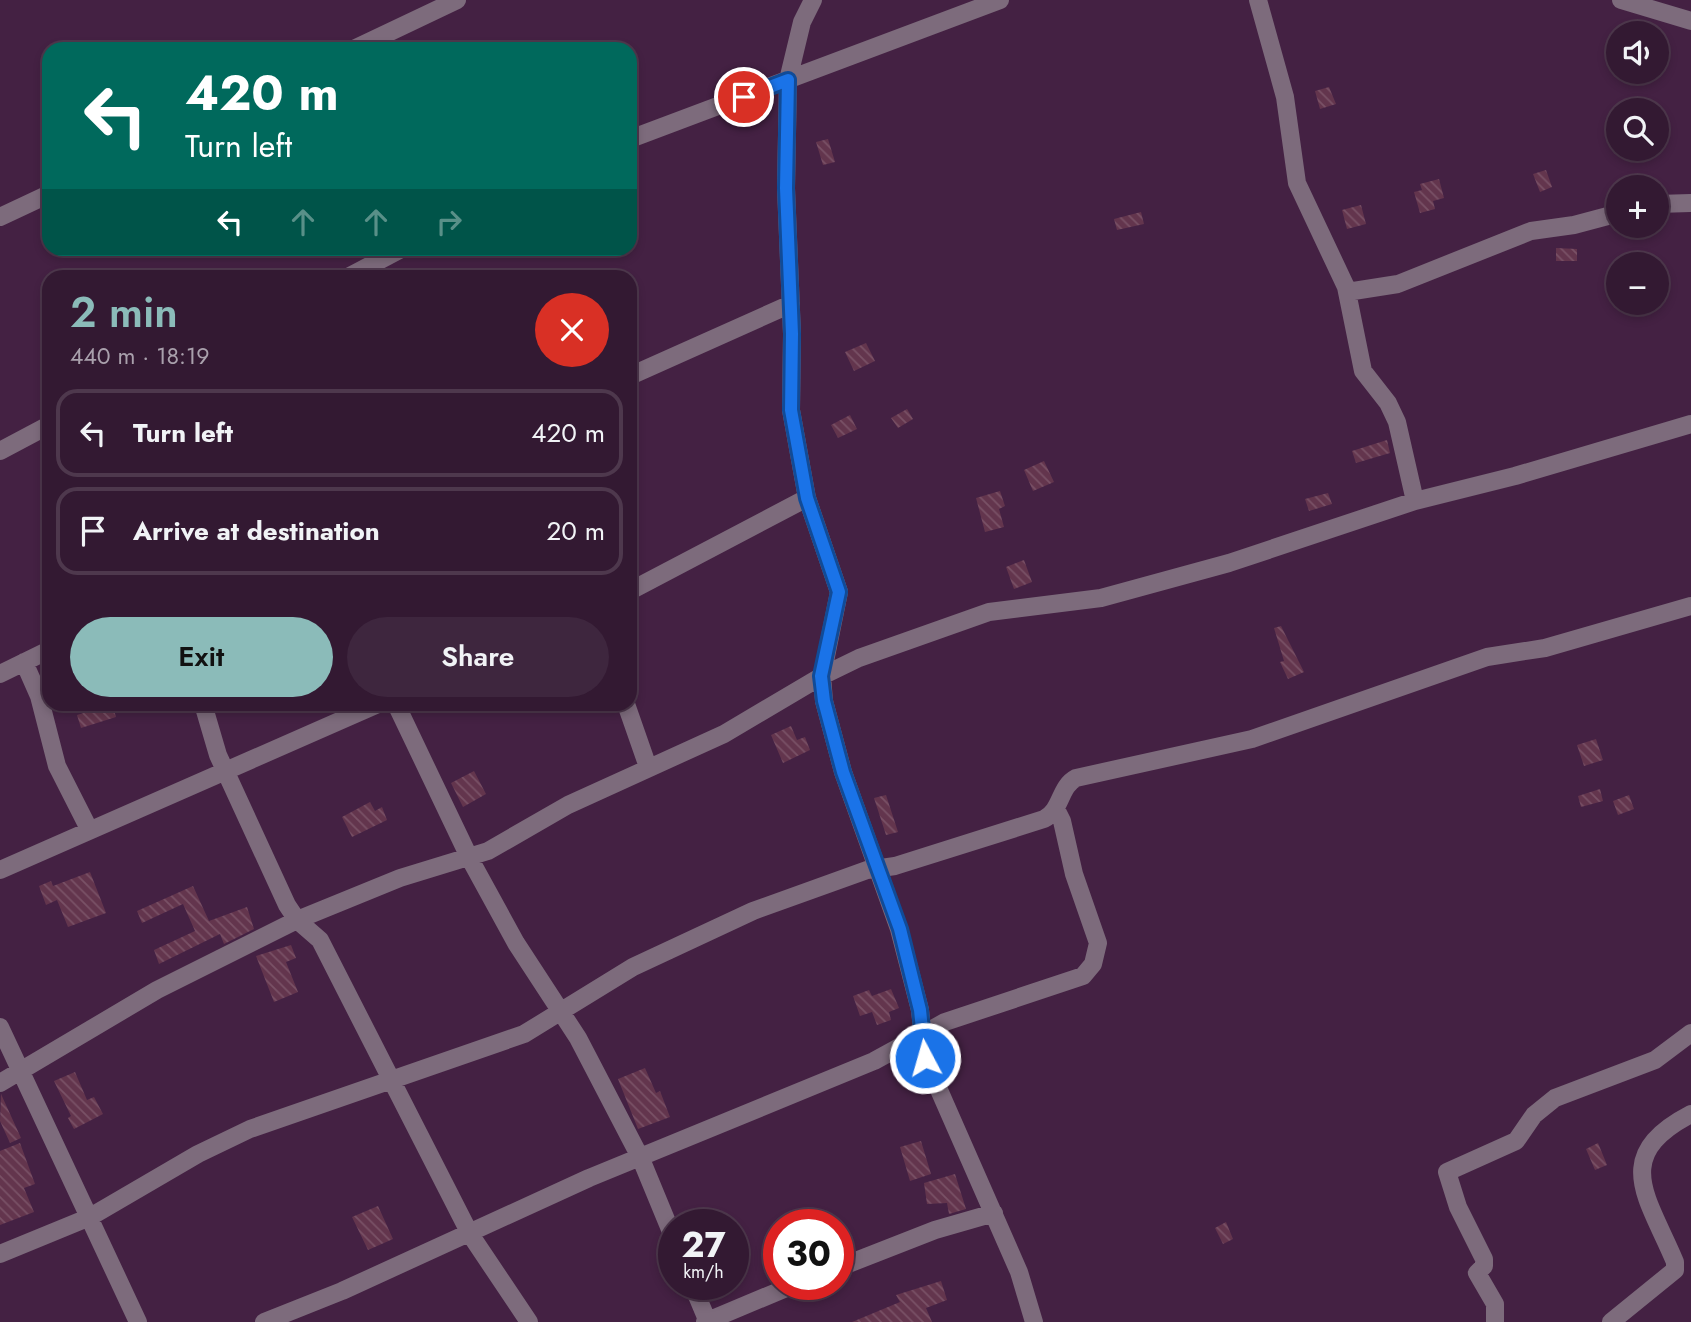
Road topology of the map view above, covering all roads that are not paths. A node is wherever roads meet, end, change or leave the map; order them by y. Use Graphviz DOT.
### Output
graph roads {
  1 [pos="457,0"];
  2 [pos="813,0"];
  3 [pos="1000,0"];
  4 [pos="1258,0"];
  5 [pos="1621,0"];
  6 [pos="1691,21"];
  7 [pos="369,42"];
  8 [pos="788,80"];
  9 [pos="637,136"];
  10 [pos="42,197"];
  11 [pos="1691,203"];
  12 [pos="1669,204"];
  13 [pos="1606,216"];
  14 [pos="0,217"];
  15 [pos="388,256"];
  16 [pos="361,270"];
  17 [pos="1348,292"];
  18 [pos="791,304"];
  19 [pos="637,373"];
  20 [pos="1691,424"];
  21 [pos="42,429"];
  22 [pos="0,451"];
  23 [pos="807,498"];
  24 [pos="1415,501"];
  25 [pos="637,587"];
  26 [pos="1691,606"];
  27 [pos="42,653"];
  28 [pos="24,662"];
  29 [pos="0,674"];
  30 [pos="821,676"];
  31 [pos="42,707"];
  32 [pos="43,711"];
  33 [pos="205,711"];
  34 [pos="361,711"];
  35 [pos="399,711"];
  36 [pos="628,711"];
  37 [pos="648,768"];
  38 [pos="224,769"];
  39 [pos="1056,809"];
  40 [pos="89,829"];
  41 [pos="470,859"];
  42 [pos="0,870"];
  43 [pos="879,870"];
  44 [pos="297,920"];
  45 [pos="561,1011"];
  46 [pos="0,1027"];
  47 [pos="1691,1033"];
  48 [pos="922,1037"];
  49 [pos="20,1073"];
  50 [pos="389,1080"];
  51 [pos="0,1083"];
  52 [pos="1691,1114"];
  53 [pos="641,1159"];
  54 [pos="662,1209"];
  55 [pos="994,1213"];
  56 [pos="90,1217"];
  57 [pos="470,1234"];
  58 [pos="0,1254"];
  59 [pos="854,1262"];
  60 [pos="763,1298"];
  61 [pos="698,1300"];
  62 [pos="138,1322"];
  63 [pos="264,1322"];
  64 [pos="529,1322"];
  65 [pos="707,1322"];
  66 [pos="1034,1322"];
  67 [pos="1495,1322"];
  68 [pos="1611,1322"];
  1 -- 7 [label="street"];
  2 -- 8 [label="street"];
  3 -- 8 [label="street"];
  4 -- 17 [label="street"];
  5 -- 6 [label="street"];
  8 -- 9 [label="street"];
  8 -- 18 [label="street"];
  10 -- 14 [label="street"];
  11 -- 12 [label="street"];
  13 -- 17 [label="street"];
  15 -- 16 [label="street"];
  17 -- 24 [label="street"];
  18 -- 19 [label="street"];
  18 -- 23 [label="street"];
  20 -- 24 [label="street"];
  21 -- 22 [label="street"];
  23 -- 25 [label="street"];
  23 -- 30 [label="street"];
  24 -- 30 [label="street"];
  26 -- 39 [label="street"];
  27 -- 28 [label="street"];
  28 -- 29 [label="street"];
  28 -- 31 [label="street"];
  30 -- 37 [label="street"];
  30 -- 43 [label="street"];
  32 -- 40 [label="street"];
  33 -- 38 [label="street"];
  34 -- 38 [label="street"];
  35 -- 41 [label="street"];
  36 -- 37 [label="street"];
  37 -- 41 [label="street"];
  38 -- 40 [label="street"];
  38 -- 44 [label="street"];
  39 -- 43 [label="street"];
  39 -- 48 [label="street"];
  40 -- 42 [label="street"];
  41 -- 44 [label="street"];
  41 -- 45 [label="street"];
  43 -- 45 [label="street"];
  43 -- 48 [label="street"];
  44 -- 49 [label="street"];
  44 -- 50 [label="street"];
  45 -- 50 [label="street"];
  45 -- 53 [label="street"];
  46 -- 49 [label="street"];
  47 -- 67 [label="street"];
  48 -- 53 [label="street"];
  48 -- 55 [label="street"];
  49 -- 51 [label="street"];
  49 -- 56 [label="street"];
  50 -- 56 [label="street"];
  50 -- 57 [label="street"];
  52 -- 68 [label="street"];
  53 -- 54 [label="street"];
  53 -- 57 [label="street"];
  55 -- 59 [label="street"];
  55 -- 66 [label="street"];
  56 -- 58 [label="street"];
  56 -- 62 [label="street"];
  57 -- 63 [label="street"];
  57 -- 64 [label="street"];
  60 -- 65 [label="street"];
  61 -- 65 [label="street"];
}
